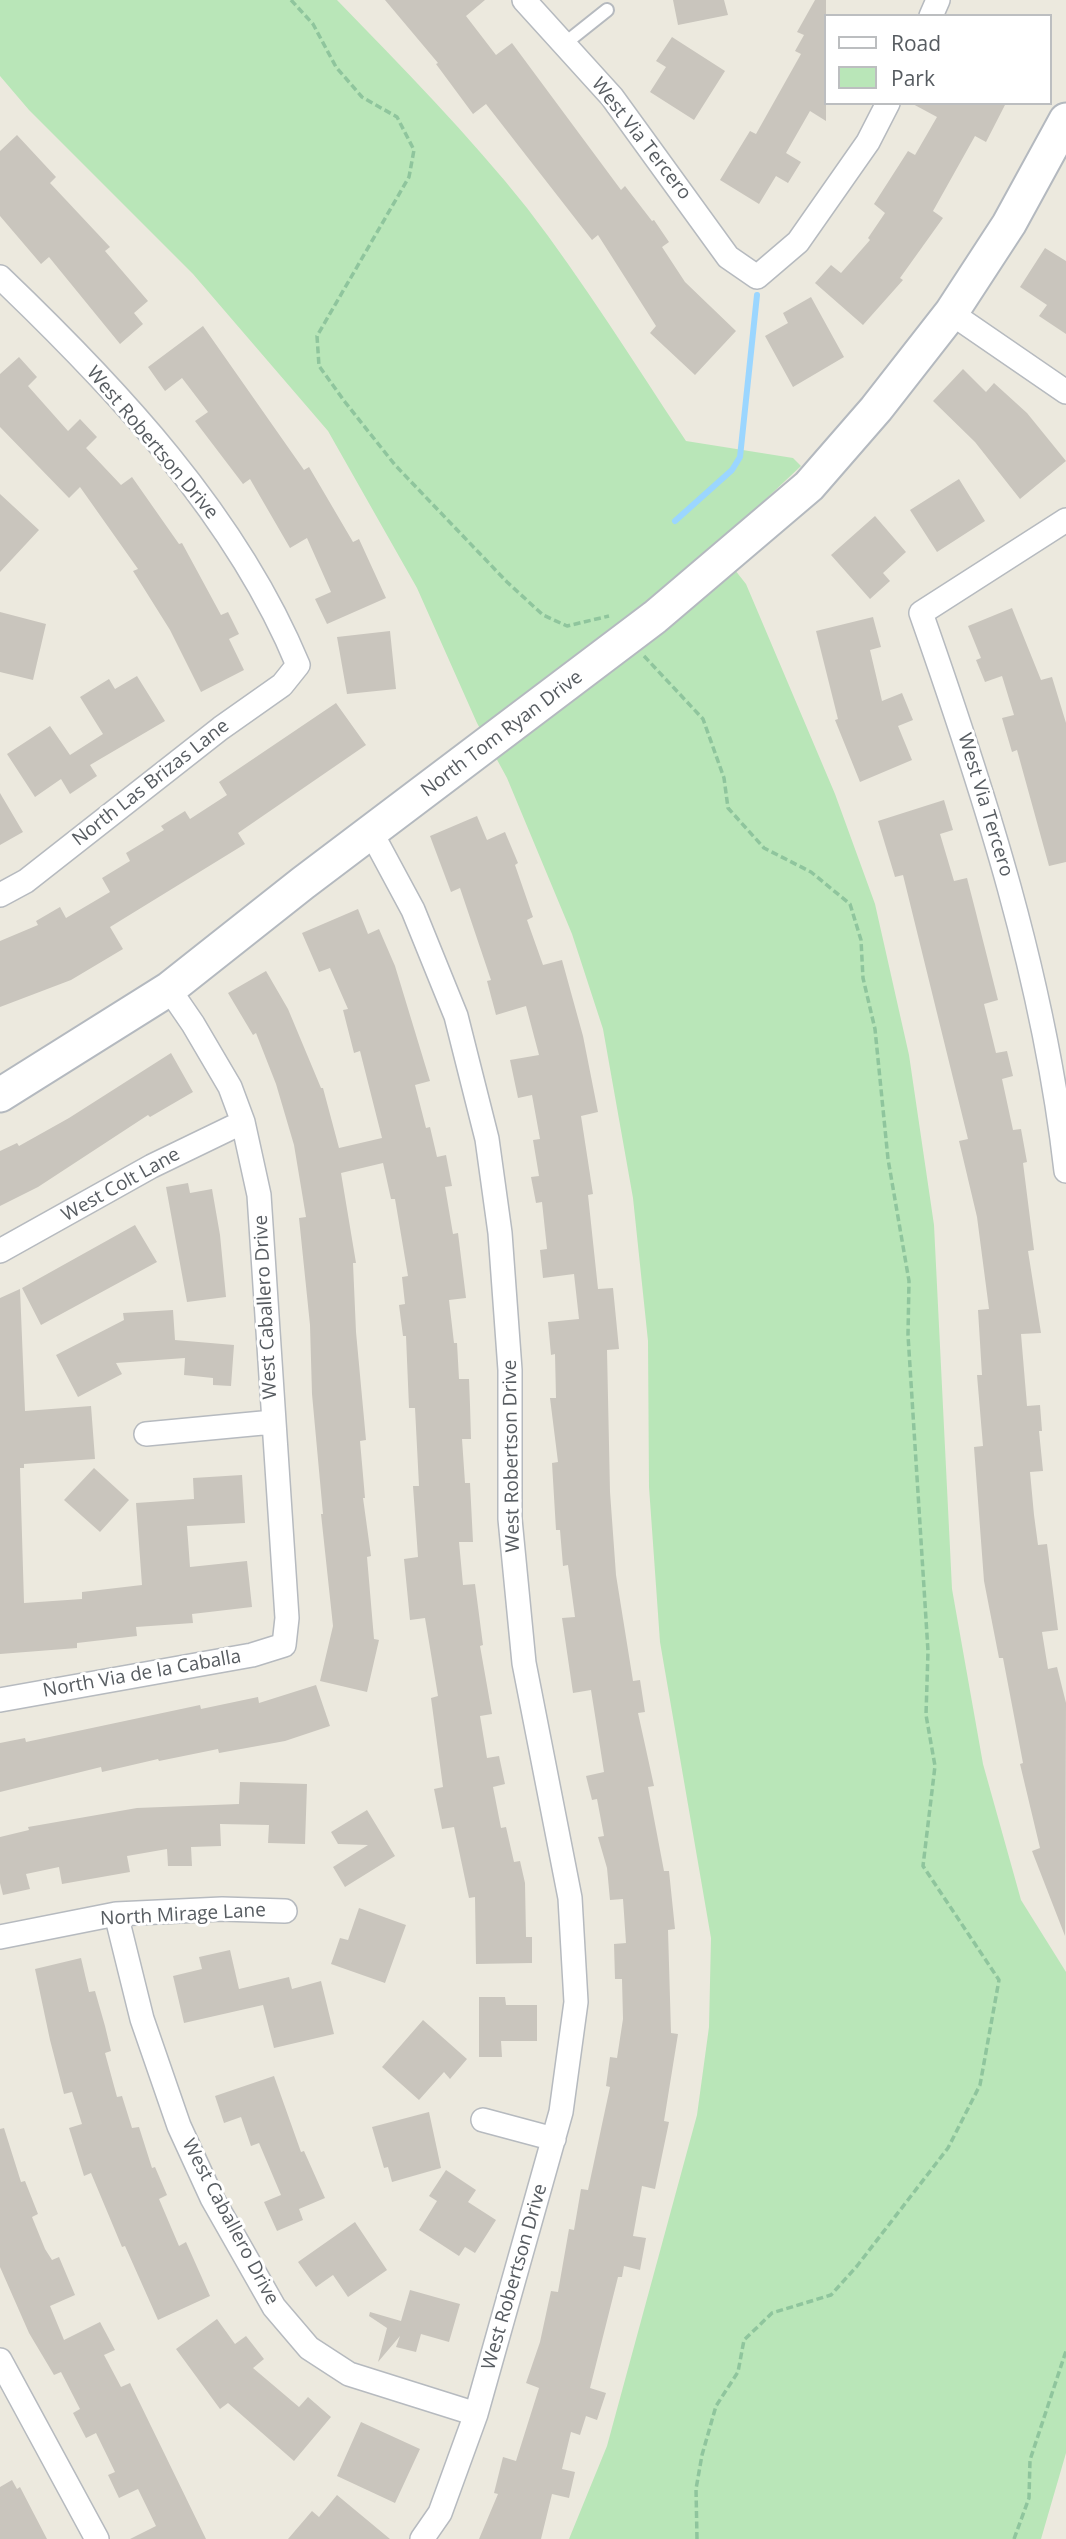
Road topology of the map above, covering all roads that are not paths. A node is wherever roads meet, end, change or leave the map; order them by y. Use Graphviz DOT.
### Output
graph roads {
  1 [pos="524,0"];
  2 [pos="607,10"];
  3 [pos="563,45"];
  4 [pos="887,105"];
  5 [pos="1066,120"];
  6 [pos="0,277"];
  7 [pos="951,313"];
  8 [pos="1066,392"];
  9 [pos="1066,520"];
  10 [pos="298,665"];
  11 [pos="371,832"];
  12 [pos="0,895"];
  13 [pos="169,989"];
  14 [pos="0,1095"];
  15 [pos="243,1122"];
  16 [pos="1066,1171"];
  17 [pos="0,1251"];
  18 [pos="273,1422"];
  19 [pos="146,1434"];
  20 [pos="284,1646"];
  21 [pos="0,1700"];
  22 [pos="285,1911"];
  23 [pos="117,1914"];
  24 [pos="0,1937"];
  25 [pos="483,2120"];
  26 [pos="554,2139"];
  27 [pos="0,2360"];
  28 [pos="476,2414"];
  29 [pos="97,2539"];
  30 [pos="422,2539"];
  1 -- 3 [label="street, West Via Tercero"];
  2 -- 3 [label="lane"];
  3 -- 4 [label="street, West Via Tercero"];
  5 -- 7 [label="street, North Tom Ryan Drive"];
  6 -- 10 [label="street, West Robertson Drive"];
  7 -- 8 [label="street"];
  7 -- 11 [label="street, North Tom Ryan Drive"];
  9 -- 16 [label="street, West Via Tercero"];
  10 -- 12 [label="street, North Las Brizas Lane"];
  11 -- 13 [label="street, North Tom Ryan Drive"];
  11 -- 26 [label="street, West Robertson Drive"];
  13 -- 14 [label="street, North Tom Ryan Drive"];
  13 -- 15 [label="street, West Caballero Drive"];
  15 -- 17 [label="street, West Colt Lane"];
  15 -- 18 [label="street, West Caballero Drive"];
  18 -- 19 [label="street"];
  18 -- 20 [label="street, West Caballero Drive"];
  20 -- 21 [label="street, North Via de la Caballa"];
  22 -- 23 [label="street, North Mirage Lane"];
  23 -- 24 [label="street, North Mirage Lane"];
  23 -- 28 [label="street, West Caballero Drive"];
  25 -- 26 [label="street"];
  26 -- 28 [label="street, West Robertson Drive"];
  27 -- 29 [label="street"];
  28 -- 30 [label="street, West Robertson Drive"];
}
